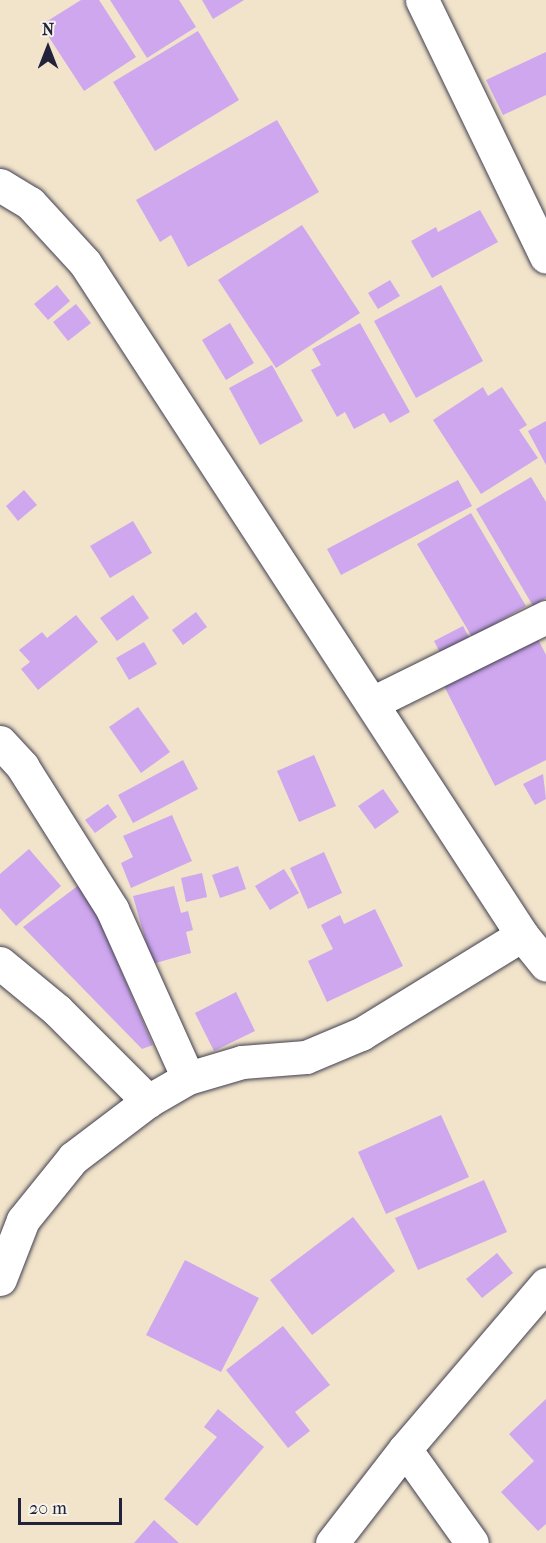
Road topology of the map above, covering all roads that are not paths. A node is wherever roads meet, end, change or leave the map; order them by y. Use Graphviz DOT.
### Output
graph roads {
  1 [pos="422,0"];
  2 [pos="0,185"];
  3 [pos="546,257"];
  4 [pos="546,617"];
  5 [pos="374,702"];
  6 [pos="0,742"];
  7 [pos="522,935"];
  8 [pos="0,963"];
  9 [pos="546,965"];
  10 [pos="188,1078"];
  11 [pos="147,1101"];
  12 [pos="0,1279"];
  13 [pos="546,1284"];
  14 [pos="405,1449"];
  15 [pos="332,1543"];
  16 [pos="472,1543"];
  1 -- 3 [label="street"];
  2 -- 5 [label="street"];
  4 -- 5 [label="street"];
  5 -- 7 [label="street"];
  6 -- 10 [label="street"];
  7 -- 9 [label="street"];
  7 -- 10 [label="street"];
  8 -- 11 [label="street"];
  10 -- 11 [label="street"];
  11 -- 12 [label="street"];
  13 -- 14 [label="street"];
  14 -- 15 [label="street"];
  14 -- 16 [label="street"];
}
